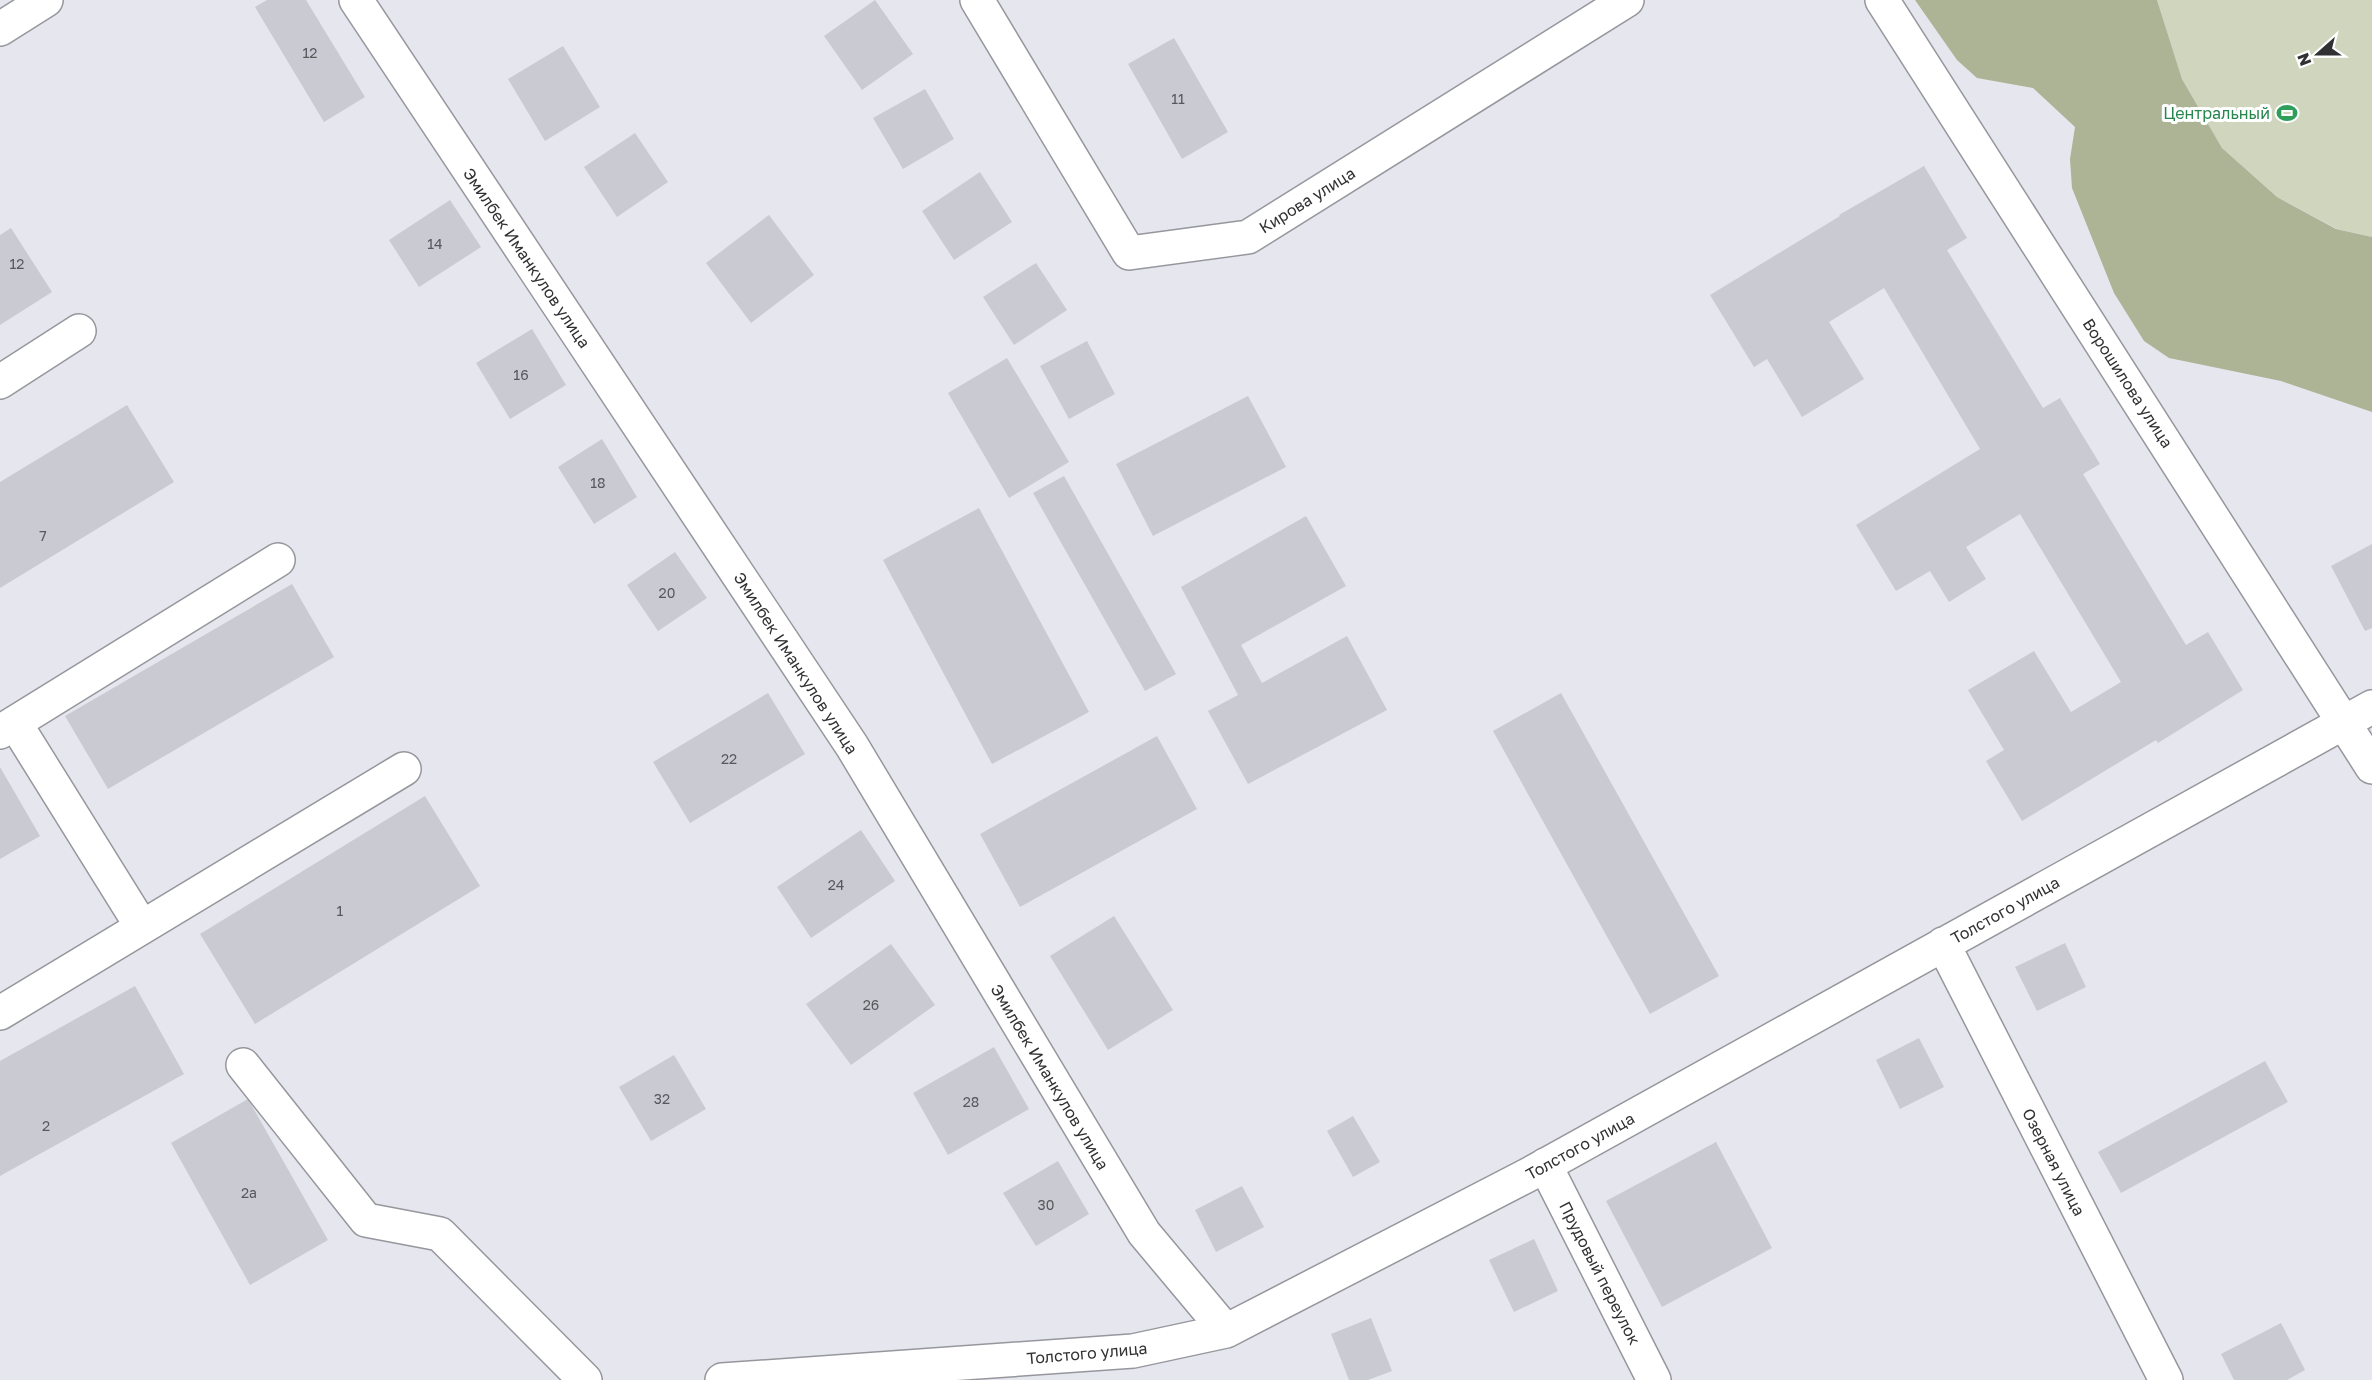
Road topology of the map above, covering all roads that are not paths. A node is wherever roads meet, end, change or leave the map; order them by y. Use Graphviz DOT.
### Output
graph roads {
  1 [pos="46,0"];
  2 [pos="356,0"];
  3 [pos="977,0"];
  4 [pos="1627,0"];
  5 [pos="1882,0"];
  6 [pos="0,28"];
  7 [pos="79,331"];
  8 [pos="0,382"];
  9 [pos="278,560"];
  10 [pos="2358,715"];
  11 [pos="8,727"];
  12 [pos="2372,767"];
  13 [pos="404,768"];
  14 [pos="142,927"];
  15 [pos="1943,945"];
  16 [pos="0,1013"];
  17 [pos="243,1065"];
  18 [pos="1545,1165"];
  19 [pos="1226,1331"];
  20 [pos="585,1380"];
  21 [pos="722,1380"];
  22 [pos="1654,1380"];
  23 [pos="2166,1380"];
  1 -- 6 [label="street"];
  2 -- 19 [label="street, Эмилбек Иманкулов улица"];
  3 -- 4 [label="street, Кирова улица"];
  5 -- 10 [label="street, Ворошилова улица"];
  7 -- 8 [label="street"];
  9 -- 11 [label="street"];
  10 -- 12 [label="street, Ворошилова улица"];
  10 -- 15 [label="street, Толстого улица"];
  11 -- 14 [label="street"];
  13 -- 14 [label="street"];
  14 -- 16 [label="street"];
  15 -- 18 [label="street, Толстого улица"];
  15 -- 23 [label="street, Озерная улица"];
  17 -- 20 [label="street"];
  18 -- 19 [label="street, Толстого улица"];
  18 -- 22 [label="street, Прудовый переулок"];
  19 -- 21 [label="street, Толстого улица"];
}
